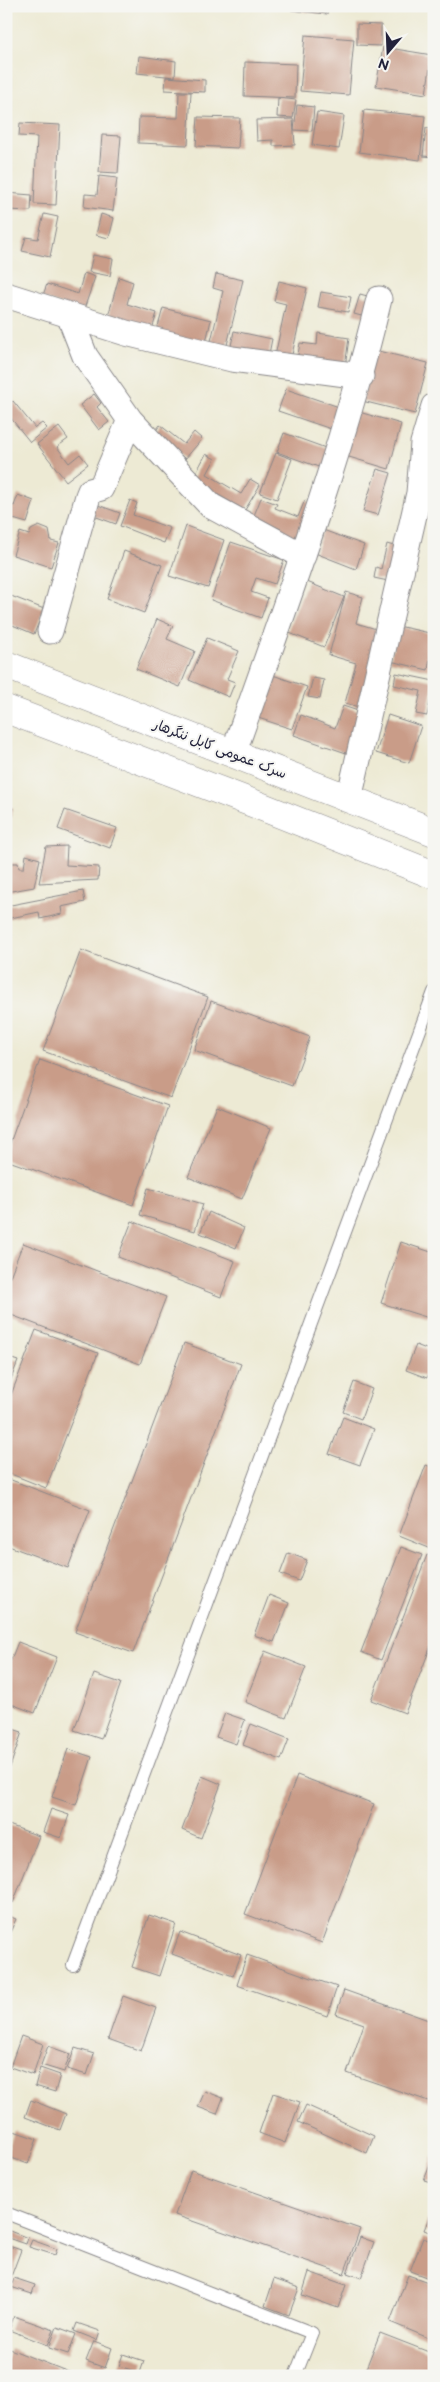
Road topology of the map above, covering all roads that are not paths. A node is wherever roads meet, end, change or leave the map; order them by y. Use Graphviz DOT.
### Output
graph roads {
  1 [pos="6,295"];
  2 [pos="379,299"];
  3 [pos="69,315"];
  4 [pos="361,376"];
  5 [pos="434,406"];
  6 [pos="130,420"];
  7 [pos="304,556"];
  8 [pos="50,631"];
  9 [pos="6,665"];
  10 [pos="6,709"];
  11 [pos="233,754"];
  12 [pos="349,799"];
  13 [pos="434,832"];
  14 [pos="434,875"];
  15 [pos="434,992"];
  16 [pos="73,1965"];
  17 [pos="6,2213"];
  18 [pos="295,2376"];
  1 -- 3 [label="street"];
  2 -- 4 [label="street"];
  3 -- 4 [label="street"];
  3 -- 6 [label="street"];
  4 -- 7 [label="street"];
  5 -- 12 [label="street"];
  6 -- 7 [label="street"];
  6 -- 8 [label="street"];
  7 -- 11 [label="street"];
  9 -- 11 [label="highway, سرک عمومی کابل ننگرهار"];
  10 -- 14 [label="highway"];
  11 -- 12 [label="highway, سرک عمومی کابل ننگرهار"];
  12 -- 13 [label="highway, سرک عمومی کابل ننگرهار"];
  15 -- 16 [label="lane"];
  17 -- 18 [label="lane"];
}
